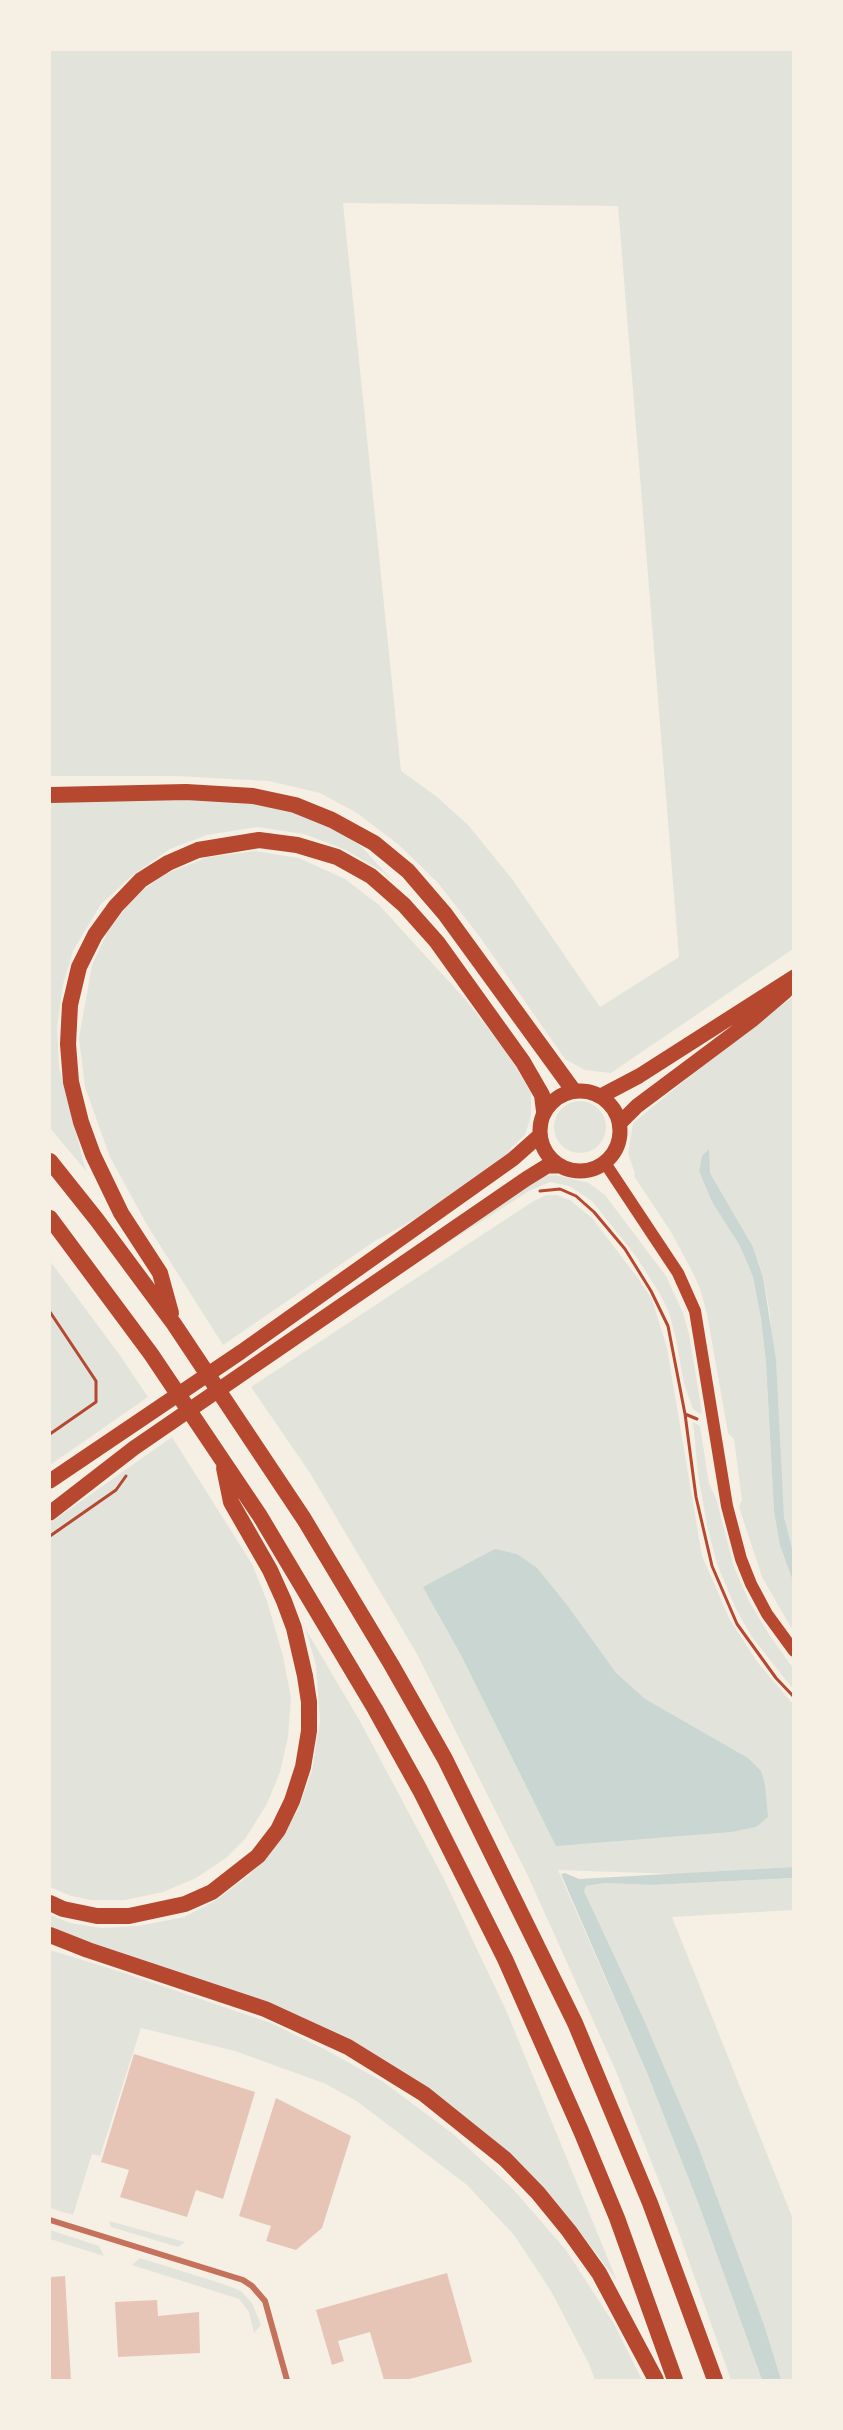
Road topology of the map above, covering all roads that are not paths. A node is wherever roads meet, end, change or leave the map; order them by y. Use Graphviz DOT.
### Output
graph roads {
  1 [pos="50,795"];
  2 [pos="794,977"];
  3 [pos="794,985"];
  4 [pos="573,1090"];
  5 [pos="601,1096"];
  6 [pos="544,1111"];
  7 [pos="620,1123"];
  8 [pos="540,1135"];
  9 [pos="50,1161"];
  10 [pos="605,1164"];
  11 [pos="561,1167"];
  12 [pos="50,1218"];
  13 [pos="174,1324"];
  14 [pos="223,1459"];
  15 [pos="50,1481"];
  16 [pos="50,1513"];
  17 [pos="794,1651"];
  18 [pos="50,1903"];
  19 [pos="50,1935"];
  20 [pos="50,2220"];
  21 [pos="287,2380"];
  22 [pos="656,2380"];
  23 [pos="675,2380"];
  24 [pos="715,2380"];
  1 -- 4 [label="highway"];
  2 -- 5 [label="main road"];
  3 -- 7 [label="main road"];
  4 -- 5 [label="main road"];
  4 -- 6 [label="main road"];
  5 -- 7 [label="main road"];
  6 -- 8 [label="main road"];
  6 -- 13 [label="highway"];
  7 -- 10 [label="main road"];
  8 -- 11 [label="main road"];
  8 -- 15 [label="main road"];
  9 -- 13 [label="highway"];
  10 -- 11 [label="main road"];
  10 -- 17 [label="main road"];
  11 -- 16 [label="main road"];
  12 -- 14 [label="highway"];
  13 -- 24 [label="highway"];
  14 -- 18 [label="highway"];
  14 -- 23 [label="highway"];
  19 -- 22 [label="highway"];
  20 -- 21 [label="street"];
}
